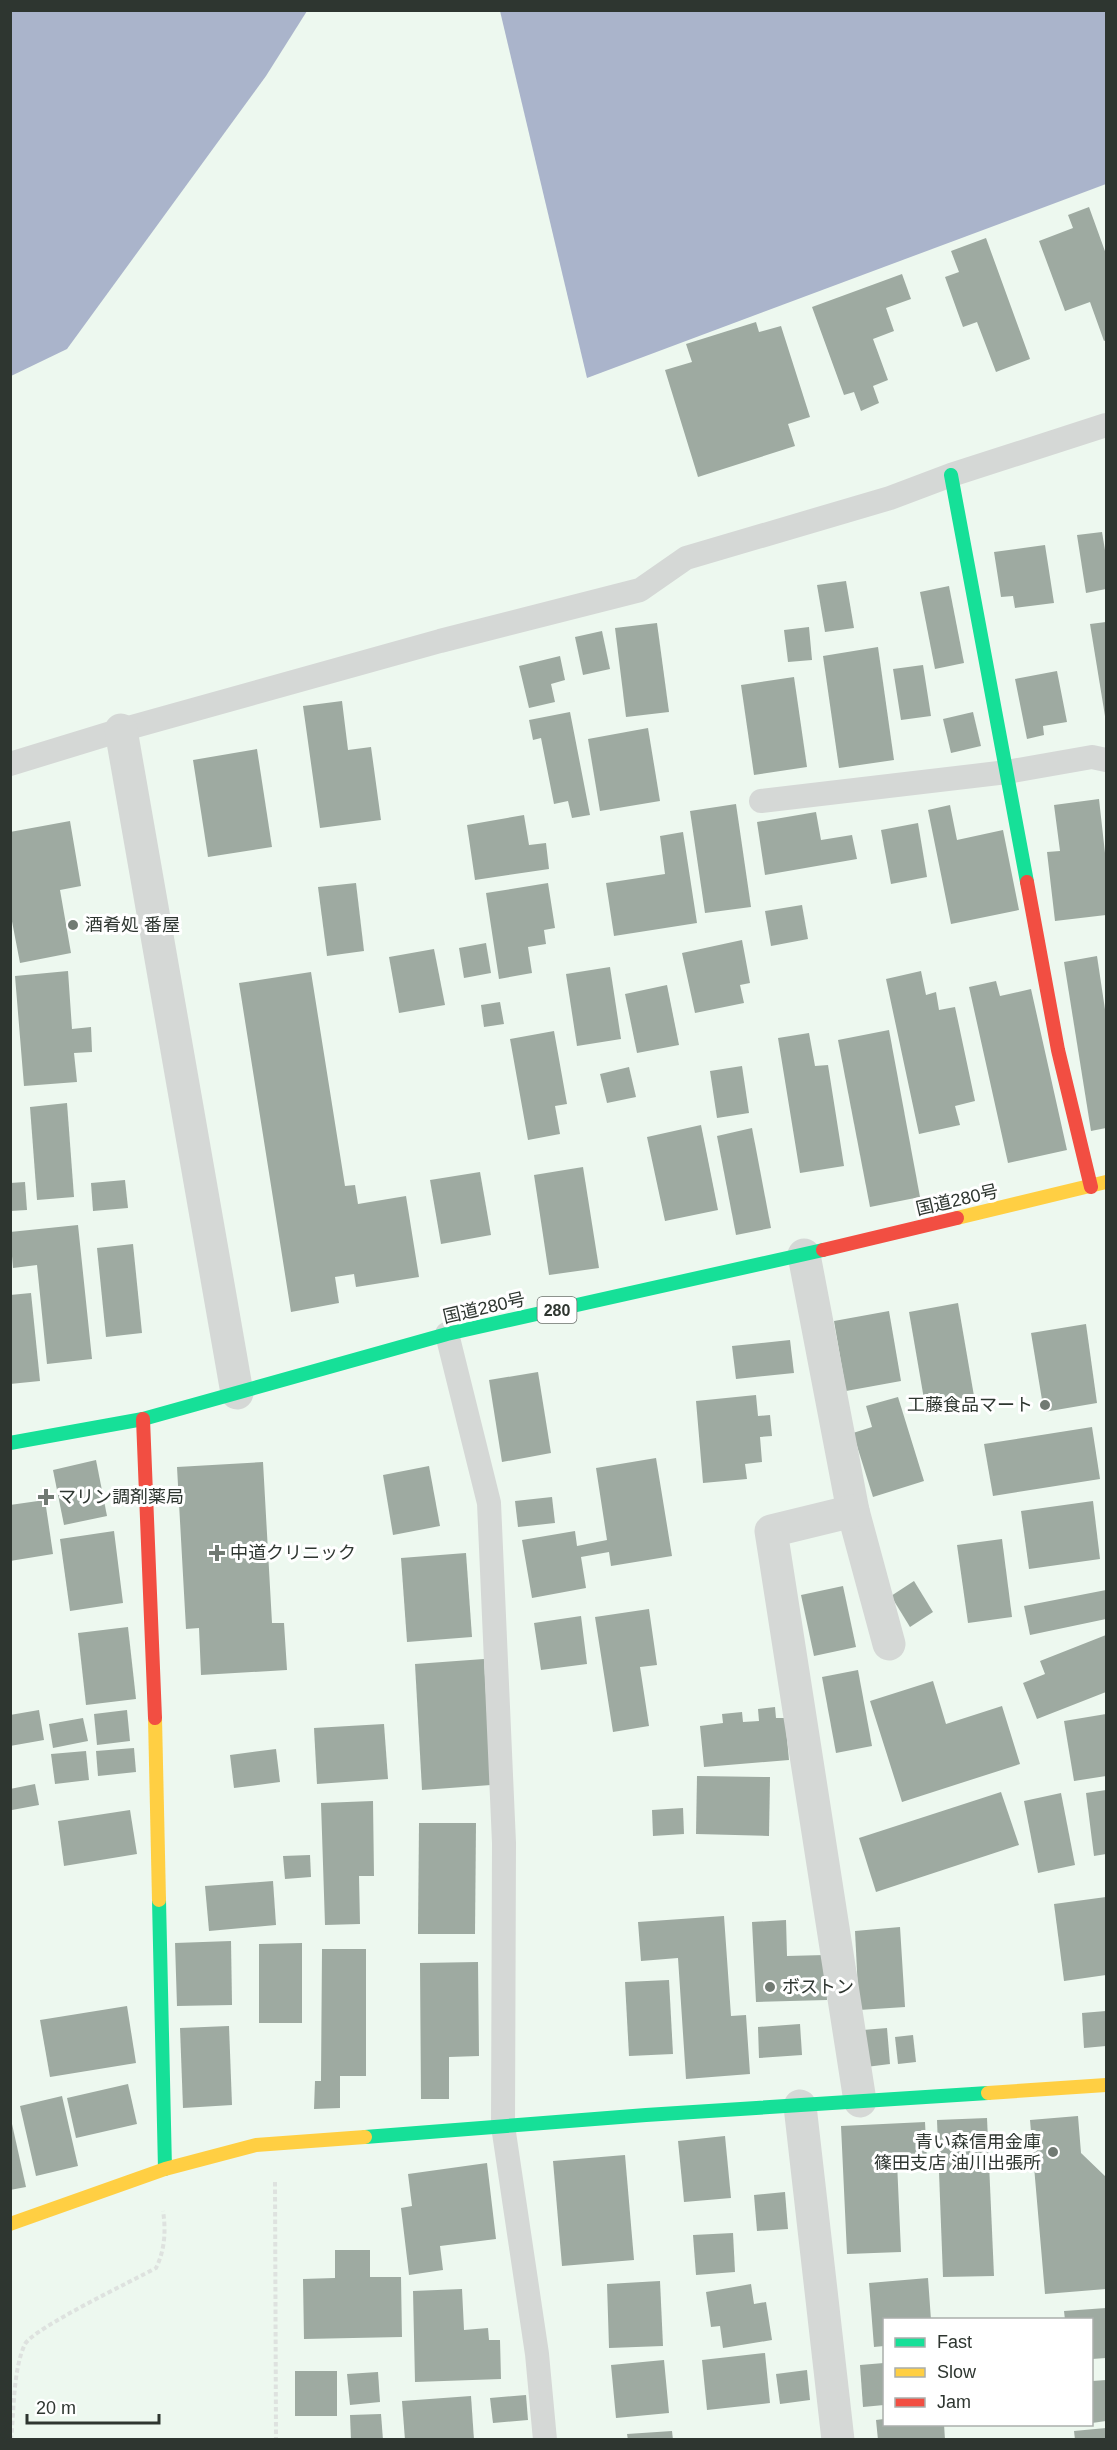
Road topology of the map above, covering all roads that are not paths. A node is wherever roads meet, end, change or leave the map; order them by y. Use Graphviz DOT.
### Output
graph roads {
  1 [pos="1107,424"];
  2 [pos="951,475"];
  3 [pos="121,730"];
  4 [pos="1107,760"];
  5 [pos="10,764"];
  6 [pos="1007,772"];
  7 [pos="761,801"];
  8 [pos="1107,1182"];
  9 [pos="1091,1186"];
  10 [pos="804,1255"];
  11 [pos="447,1334"];
  12 [pos="237,1393"];
  13 [pos="143,1419"];
  14 [pos="10,1443"];
  15 [pos="853,1511"];
  16 [pos="889,1644"];
  17 [pos="1107,2085"];
  18 [pos="860,2101"];
  19 [pos="800,2106"];
  20 [pos="503,2126"];
  21 [pos="161,2171"];
  22 [pos="10,2224"];
  23 [pos="545,2439"];
  24 [pos="838,2439"];
  1 -- 2 [label="lane"];
  2 -- 3 [label="lane"];
  2 -- 6 [label="main road"];
  3 -- 5 [label="lane"];
  3 -- 12 [label="street"];
  4 -- 6 [label="lane"];
  6 -- 7 [label="lane"];
  6 -- 9 [label="main road"];
  8 -- 9 [label="main road, 国道280号 / 280"];
  9 -- 10 [label="main road, 国道280号 / 280"];
  10 -- 11 [label="main road, 国道280号 / 280"];
  10 -- 15 [label="street"];
  11 -- 12 [label="main road, 国道280号 / 280"];
  11 -- 20 [label="lane"];
  12 -- 13 [label="main road, 国道280号 / 280"];
  13 -- 14 [label="main road, 国道280号 / 280"];
  13 -- 21 [label="main road"];
  15 -- 16 [label="street"];
  15 -- 18 [label="street"];
  17 -- 18 [label="main road"];
  18 -- 19 [label="main road"];
  19 -- 20 [label="main road"];
  19 -- 24 [label="street"];
  20 -- 21 [label="main road"];
  20 -- 23 [label="lane"];
  21 -- 22 [label="main road"];
}
